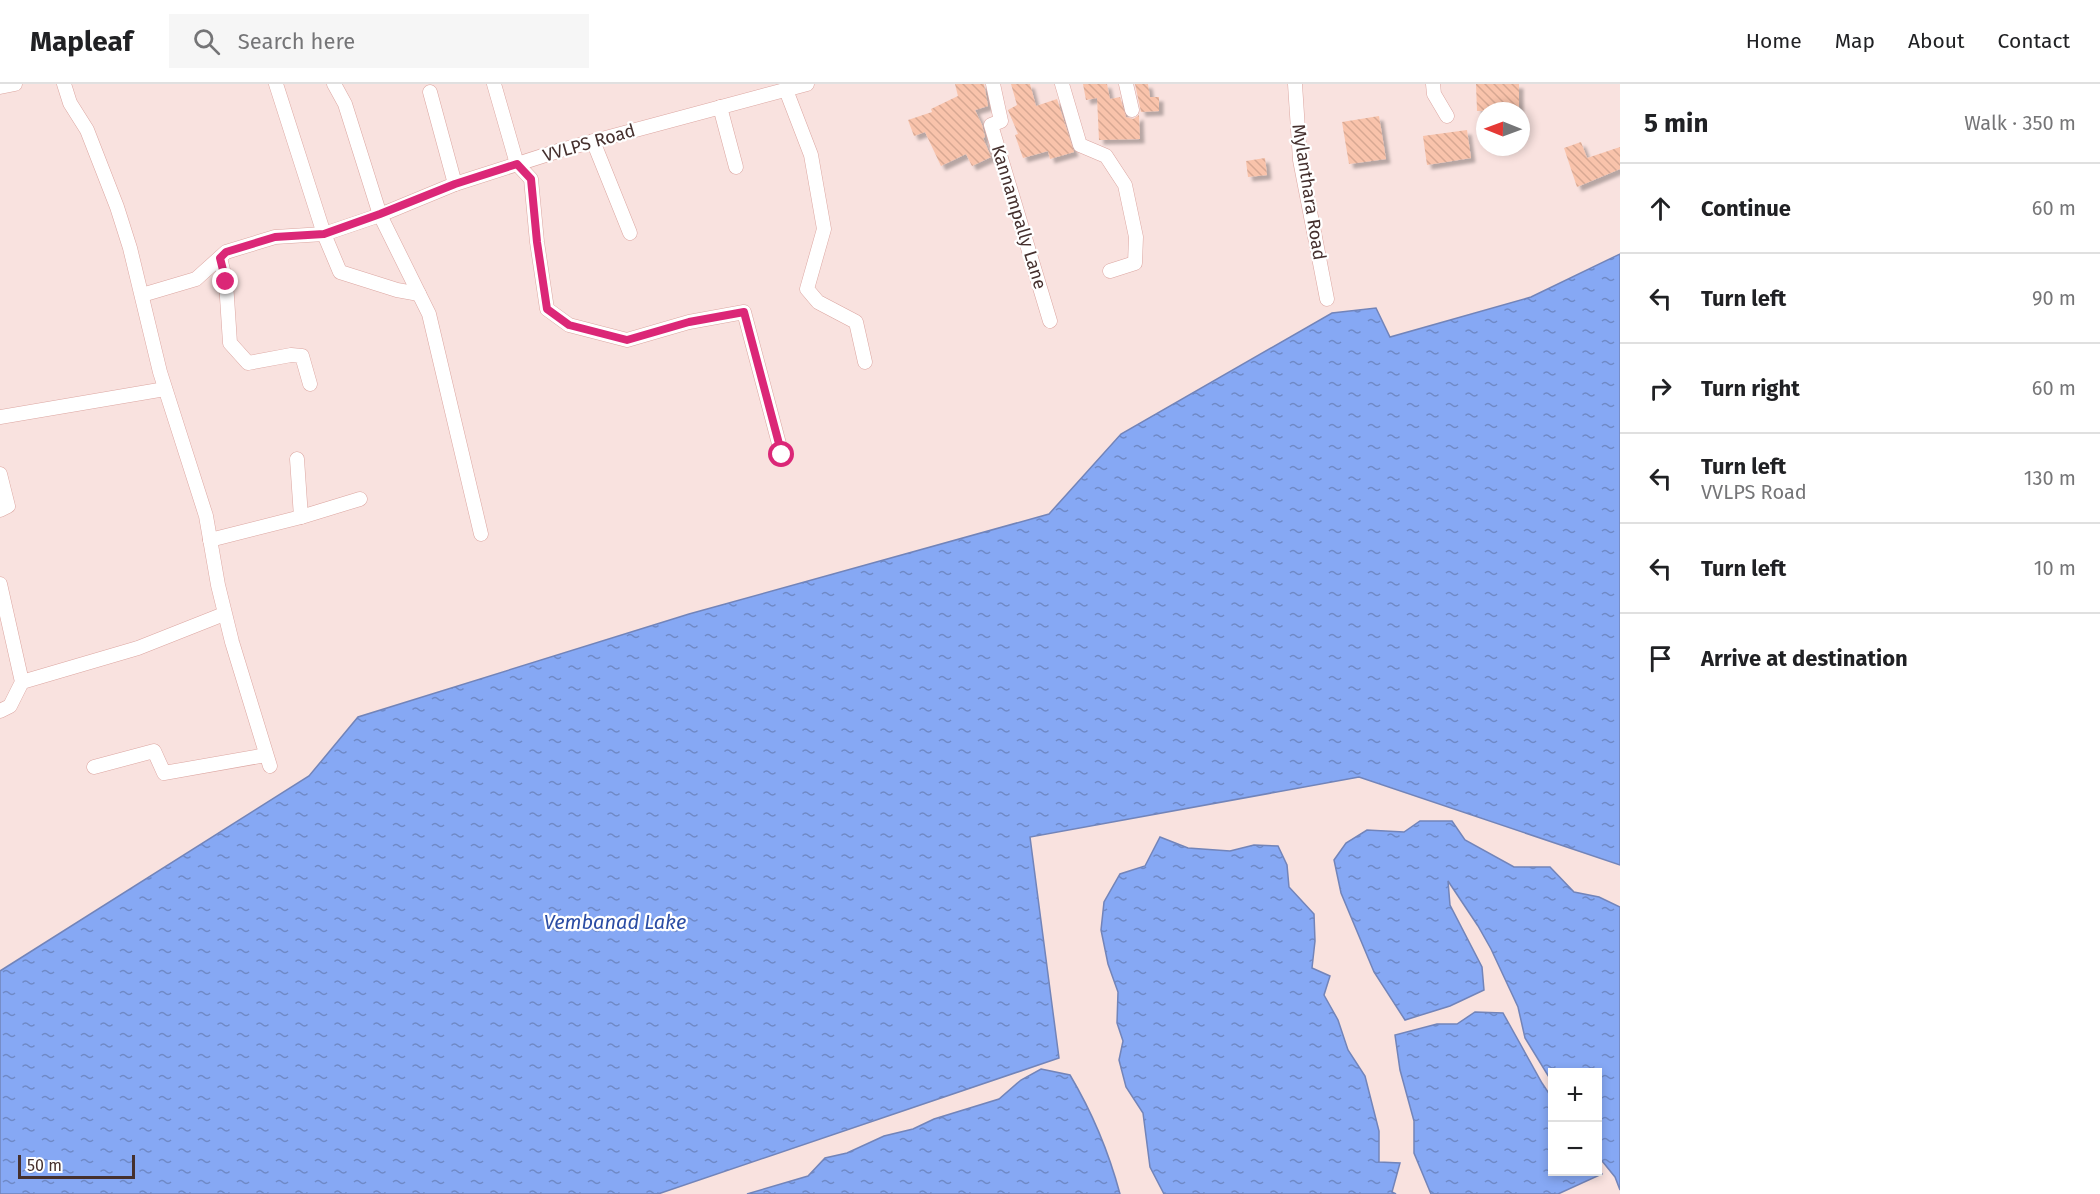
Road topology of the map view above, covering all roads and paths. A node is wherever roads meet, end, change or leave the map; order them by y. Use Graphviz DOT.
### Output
graph roads {
  1 [pos="15,84"];
  2 [pos="64,84"];
  3 [pos="276,84"];
  4 [pos="334,84"];
  5 [pos="494,84"];
  6 [pos="807,84"];
  7 [pos="993,84"];
  8 [pos="1062,84"];
  9 [pos="1126,84"];
  10 [pos="1295,84"];
  11 [pos="1433,84"];
  12 [pos="0,87"];
  13 [pos="786,90"];
  14 [pos="430,92"];
  15 [pos="720,107"];
  16 [pos="1132,110"];
  17 [pos="1447,116"];
  18 [pos="593,141"];
  19 [pos="517,164"];
  20 [pos="736,167"];
  21 [pos="455,184"];
  22 [pos="380,214"];
  23 [pos="630,233"];
  24 [pos="324,234"];
  25 [pos="220,258"];
  26 [pos="1110,271"];
  27 [pos="419,294"];
  28 [pos="142,295"];
  29 [pos="1327,299"];
  30 [pos="1050,321"];
  31 [pos="865,362"];
  32 [pos="310,384"];
  33 [pos="165,389"];
  34 [pos="0,417"];
  35 [pos="782,455"];
  36 [pos="297,459"];
  37 [pos="0,474"];
  38 [pos="360,499"];
  39 [pos="0,510"];
  40 [pos="301,518"];
  41 [pos="481,534"];
  42 [pos="210,540"];
  43 [pos="0,584"];
  44 [pos="224,614"];
  45 [pos="22,682"];
  46 [pos="0,711"];
  47 [pos="94,767"];
  1 -- 12 [label="street"];
  2 -- 28 [label="street"];
  3 -- 24 [label="street"];
  4 -- 22 [label="street"];
  5 -- 19 [label="street"];
  6 -- 13 [label="street, VVLPS Road"];
  7 -- 30 [label="street, Kannampally Lane"];
  8 -- 26 [label="street"];
  9 -- 16 [label="street"];
  10 -- 29 [label="street, Mylanthara Road"];
  11 -- 17 [label="street"];
  13 -- 15 [label="street, VVLPS Road"];
  13 -- 31 [label="street"];
  14 -- 21 [label="street"];
  15 -- 18 [label="street, VVLPS Road"];
  15 -- 20 [label="street"];
  18 -- 19 [label="street, VVLPS Road"];
  18 -- 23 [label="street"];
  19 -- 21 [label="street, VVLPS Road"];
  19 -- 35 [label="street"];
  21 -- 22 [label="street, VVLPS Road"];
  22 -- 24 [label="street, VVLPS Road"];
  22 -- 27 [label="street"];
  24 -- 25 [label="street, VVLPS Road"];
  24 -- 27 [label="street"];
  25 -- 28 [label="street, VVLPS Road"];
  25 -- 32 [label="street"];
  27 -- 41 [label="street"];
  28 -- 33 [label="street"];
  33 -- 34 [label="street"];
  33 -- 42 [label="street"];
  36 -- 40 [label="street"];
  37 -- 39 [label="street"];
  38 -- 40 [label="street"];
  40 -- 42 [label="street"];
  42 -- 44 [label="street"];
  43 -- 45 [label="street"];
  44 -- 45 [label="street"];
  44 -- 47 [label="street"];
  45 -- 46 [label="street"];
}
